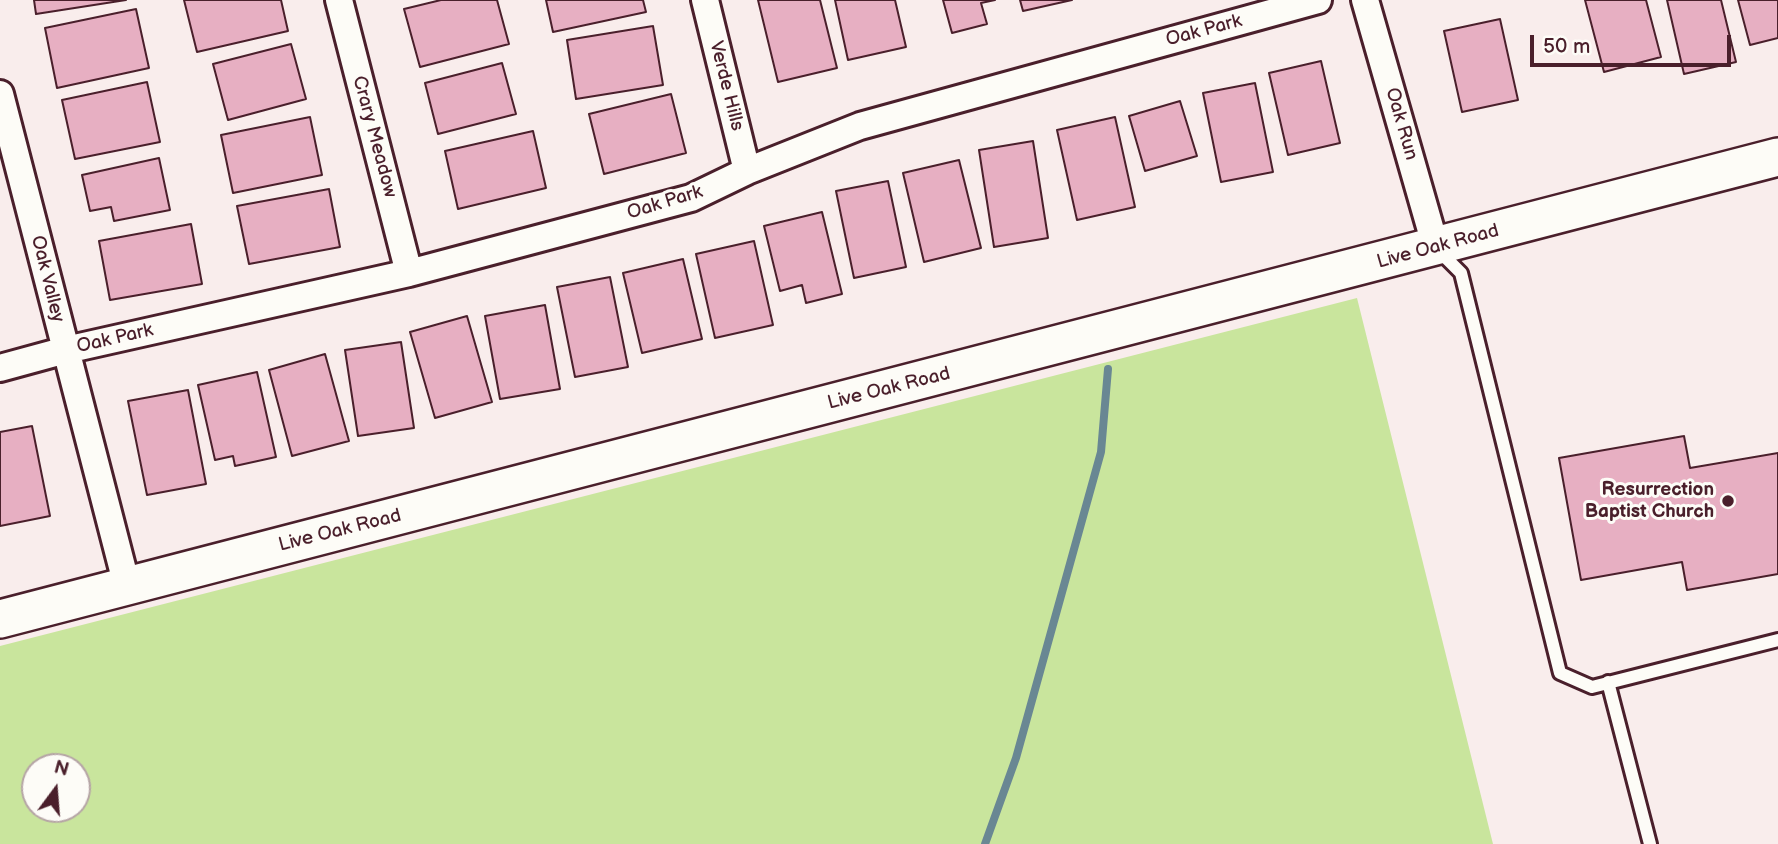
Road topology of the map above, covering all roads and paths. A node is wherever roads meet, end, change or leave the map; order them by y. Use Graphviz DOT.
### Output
graph roads {
  1 [pos="338,0"];
  2 [pos="705,0"];
  3 [pos="1318,0"];
  4 [pos="1366,0"];
  5 [pos="0,94"];
  6 [pos="1778,157"];
  7 [pos="747,171"];
  8 [pos="1436,248"];
  9 [pos="409,273"];
  10 [pos="66,350"];
  11 [pos="0,369"];
  12 [pos="127,586"];
  13 [pos="0,619"];
  14 [pos="1778,640"];
  15 [pos="1608,682"];
  16 [pos="1650,844"];
  1 -- 9 [label="street, Crary Meadow"];
  2 -- 7 [label="street, Verde Hills"];
  3 -- 7 [label="street, Oak Park"];
  4 -- 8 [label="street, Oak Run"];
  5 -- 10 [label="street, Oak Valley"];
  6 -- 8 [label="street, Live Oak Road"];
  7 -- 9 [label="street, Oak Park"];
  8 -- 12 [label="street, Live Oak Road"];
  8 -- 15 [label="lane"];
  9 -- 10 [label="street, Oak Park"];
  10 -- 11 [label="street, Oak Park"];
  10 -- 12 [label="street, Oak Valley"];
  12 -- 13 [label="street, Live Oak Road"];
  14 -- 15 [label="lane"];
  15 -- 16 [label="lane"];
}
